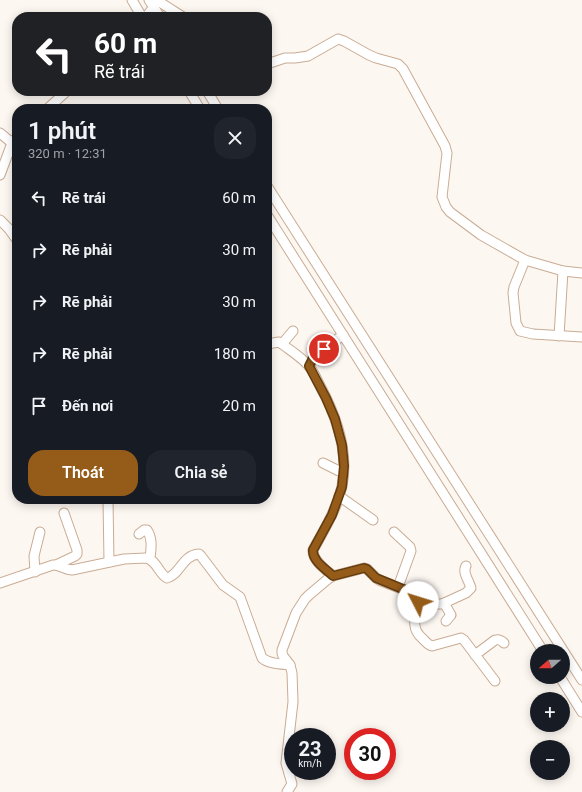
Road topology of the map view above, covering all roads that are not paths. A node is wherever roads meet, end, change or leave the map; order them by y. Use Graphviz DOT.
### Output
graph roads {
  1 [pos="123,0"];
  2 [pos="132,0"];
  3 [pos="155,2"];
  4 [pos="137,12"];
  5 [pos="138,12"];
  6 [pos="143,12"];
  7 [pos="158,12"];
  8 [pos="174,12"];
  9 [pos="272,62"];
  10 [pos="61,96"];
  11 [pos="53,104"];
  12 [pos="0,133"];
  13 [pos="12,139"];
  14 [pos="12,147"];
  15 [pos="0,175"];
  16 [pos="272,194"];
  17 [pos="0,220"];
  18 [pos="272,223"];
  19 [pos="12,233"];
  20 [pos="526,260"];
  21 [pos="563,271"];
  22 [pos="582,273"];
  23 [pos="293,331"];
  24 [pos="343,335"];
  25 [pos="559,336"];
  26 [pos="582,337"];
  27 [pos="272,343"];
  28 [pos="282,344"];
  29 [pos="309,366"];
  30 [pos="323,463"];
  31 [pos="343,473"];
  32 [pos="339,496"];
  33 [pos="109,504"];
  34 [pos="64,513"];
  35 [pos="373,520"];
  36 [pos="40,532"];
  37 [pos="394,532"];
  38 [pos="139,534"];
  39 [pos="150,558"];
  40 [pos="109,562"];
  41 [pos="56,566"];
  42 [pos="466,566"];
  43 [pos="34,572"];
  44 [pos="333,576"];
  45 [pos="0,583"];
  46 [pos="398,587"];
  47 [pos="418,602"];
  48 [pos="444,603"];
  49 [pos="446,621"];
  50 [pos="504,643"];
  51 [pos="539,644"];
  52 [pos="475,655"];
  53 [pos="290,665"];
  54 [pos="582,680"];
  55 [pos="495,681"];
  56 [pos="564,684"];
  57 [pos="582,712"];
  58 [pos="287,792"];
  1 -- 4 [label="street"];
  2 -- 5 [label="street"];
  3 -- 6 [label="street"];
  3 -- 7 [label="street"];
  3 -- 8 [label="street"];
  9 -- 20 [label="street"];
  10 -- 11 [label="street"];
  12 -- 13 [label="street"];
  14 -- 15 [label="street"];
  16 -- 54 [label="street"];
  17 -- 19 [label="street"];
  18 -- 24 [label="street"];
  20 -- 21 [label="street"];
  20 -- 25 [label="street"];
  21 -- 22 [label="street"];
  21 -- 25 [label="street"];
  23 -- 28 [label="street"];
  24 -- 29 [label="street"];
  24 -- 51 [label="street"];
  25 -- 26 [label="street"];
  27 -- 28 [label="street"];
  28 -- 29 [label="street"];
  29 -- 31 [label="street"];
  30 -- 31 [label="street"];
  31 -- 32 [label="street"];
  32 -- 35 [label="street"];
  32 -- 44 [label="street"];
  33 -- 40 [label="street"];
  34 -- 41 [label="street"];
  36 -- 43 [label="street"];
  37 -- 46 [label="street"];
  38 -- 39 [label="street"];
  39 -- 40 [label="street"];
  39 -- 53 [label="street"];
  40 -- 41 [label="street"];
  41 -- 43 [label="street"];
  42 -- 48 [label="street"];
  43 -- 45 [label="street"];
  44 -- 46 [label="street"];
  44 -- 53 [label="street"];
  46 -- 47 [label="street"];
  47 -- 48 [label="street"];
  47 -- 52 [label="street"];
  48 -- 49 [label="street"];
  50 -- 52 [label="street"];
  52 -- 55 [label="street"];
  53 -- 58 [label="street"];
  56 -- 57 [label="street"];
}
